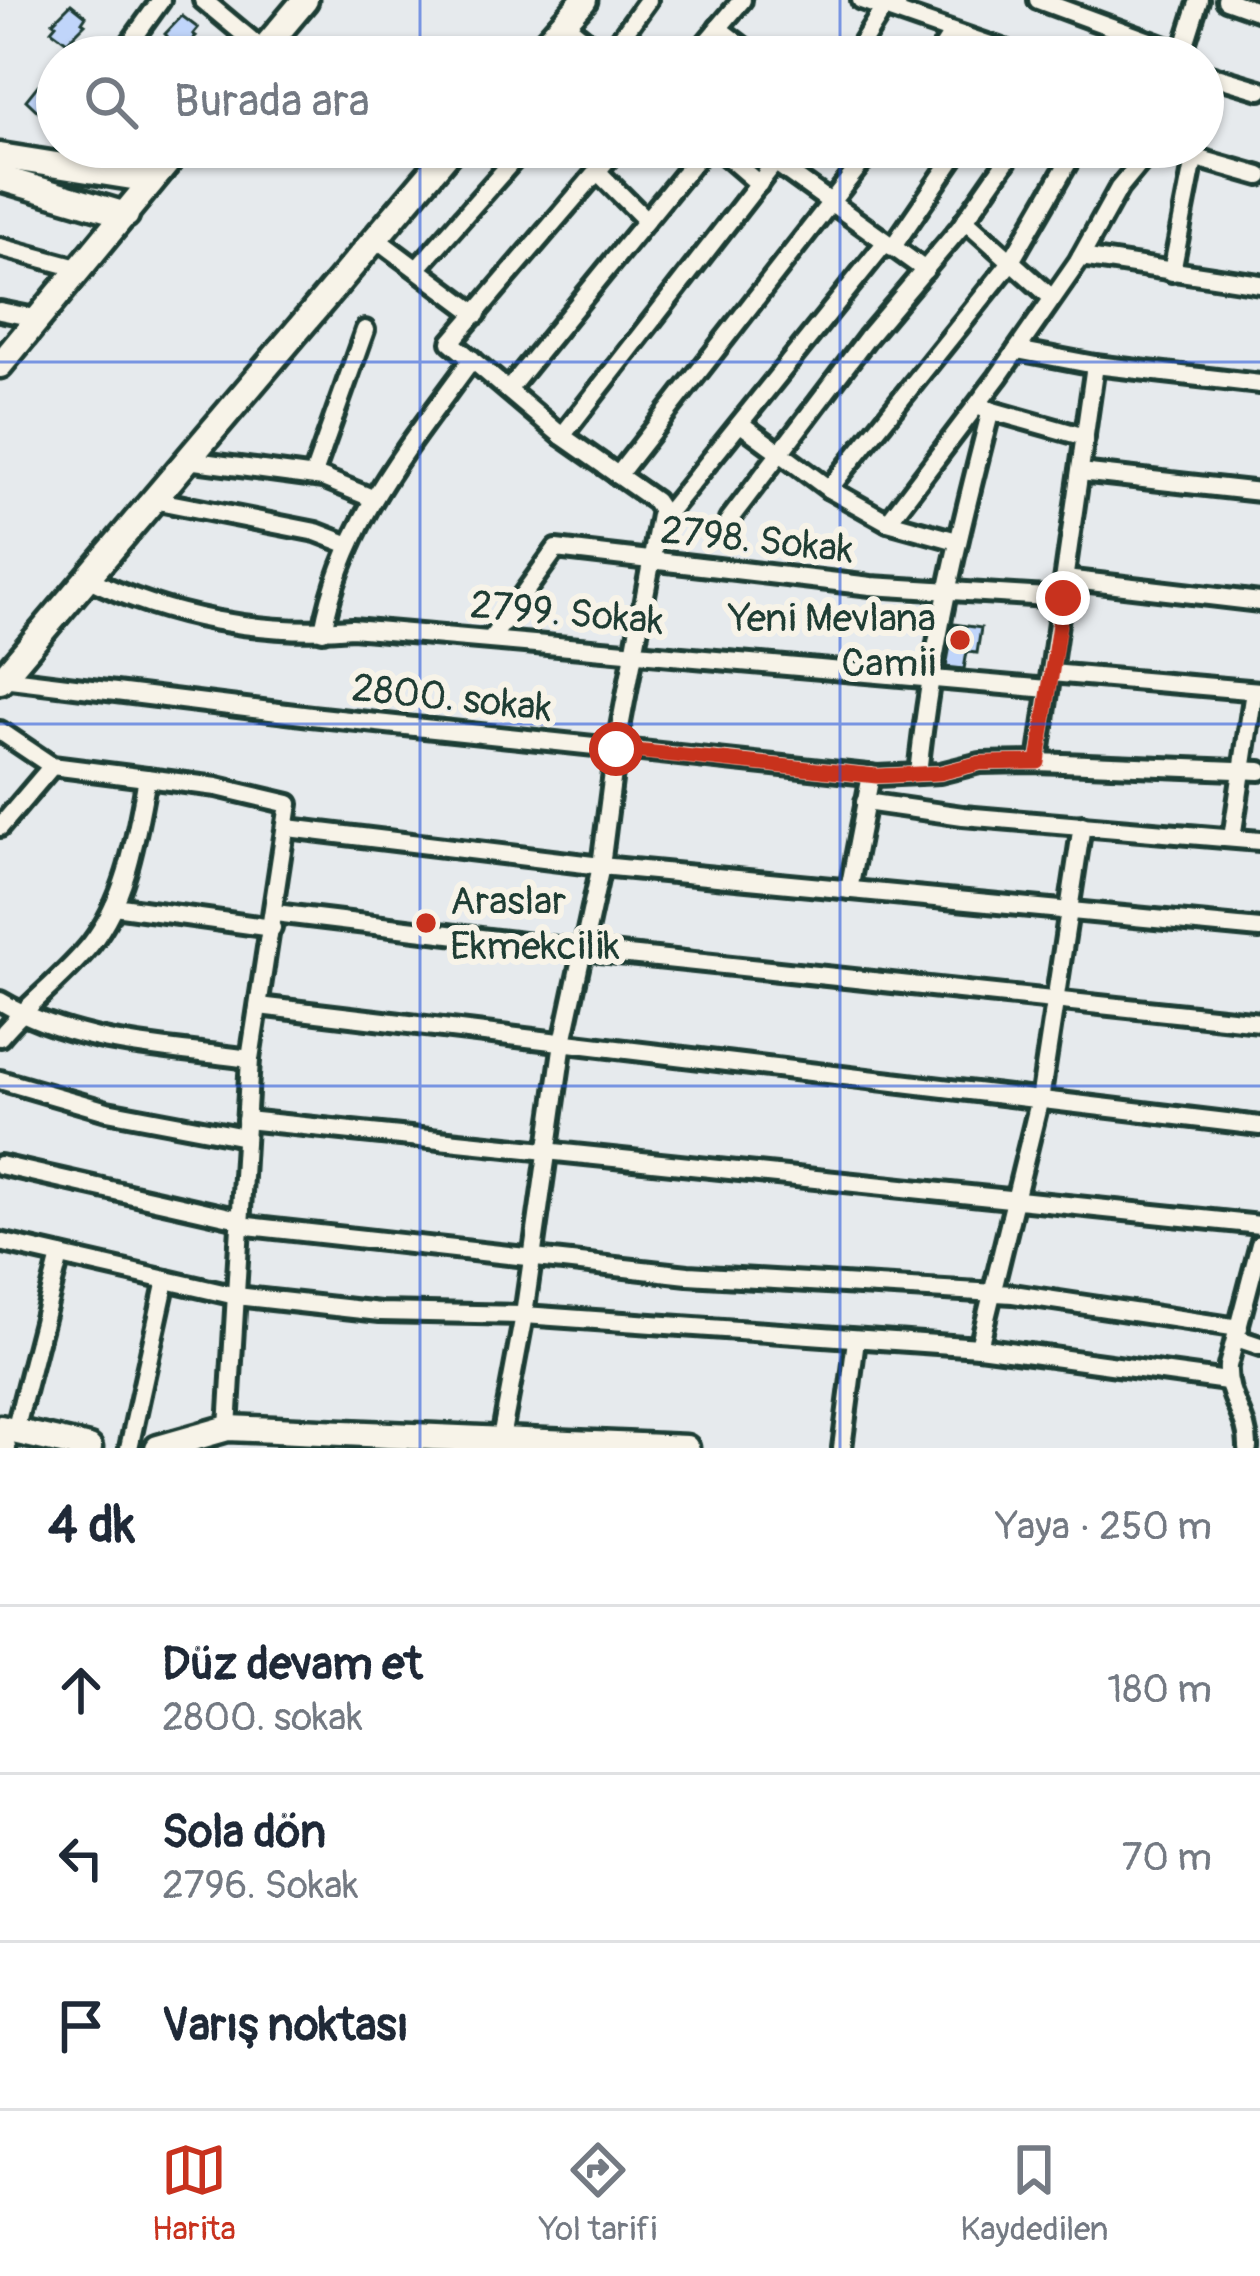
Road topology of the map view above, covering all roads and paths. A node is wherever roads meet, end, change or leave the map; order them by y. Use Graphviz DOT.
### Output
graph roads {
  1 [pos="161,0"];
  2 [pos="203,0"];
  3 [pos="305,0"];
  4 [pos="584,0"];
  5 [pos="648,0"];
  6 [pos="742,0"];
  7 [pos="861,0"];
  8 [pos="1037,0"];
  9 [pos="1199,0"];
  10 [pos="1226,0"];
  11 [pos="891,4"];
  12 [pos="1260,12"];
  13 [pos="563,23"];
  14 [pos="718,28"];
  15 [pos="952,33"];
  16 [pos="135,36"];
  17 [pos="242,36"];
  18 [pos="274,36"];
  19 [pos="552,36"];
  20 [pos="579,36"];
  21 [pos="621,36"];
  22 [pos="711,36"];
  23 [pos="728,36"];
  24 [pos="868,36"];
  25 [pos="950,36"];
  26 [pos="961,36"];
  27 [pos="1132,36"];
  28 [pos="1188,36"];
  29 [pos="1224,79"];
  30 [pos="1260,90"];
  31 [pos="0,156"];
  32 [pos="36,162"];
  33 [pos="1224,167"];
  34 [pos="72,168"];
  35 [pos="162,168"];
  36 [pos="434,168"];
  37 [pos="506,168"];
  38 [pos="600,168"];
  39 [pos="689,168"];
  40 [pos="740,168"];
  41 [pos="772,168"];
  42 [pos="783,168"];
  43 [pos="858,168"];
  44 [pos="946,168"];
  45 [pos="1001,168"];
  46 [pos="1064,168"];
  47 [pos="1137,168"];
  48 [pos="1192,168"];
  49 [pos="597,171"];
  50 [pos="1260,176"];
  51 [pos="0,178"];
  52 [pos="151,181"];
  53 [pos="759,184"];
  54 [pos="832,203"];
  55 [pos="126,215"];
  56 [pos="646,220"];
  57 [pos="965,220"];
  58 [pos="375,238"];
  59 [pos="888,245"];
  60 [pos="0,247"];
  61 [pos="1081,256"];
  62 [pos="1012,260"];
  63 [pos="81,268"];
  64 [pos="417,269"];
  65 [pos="925,270"];
  66 [pos="1172,272"];
  67 [pos="1260,284"];
  68 [pos="1052,298"];
  69 [pos="0,311"];
  70 [pos="477,314"];
  71 [pos="40,319"];
  72 [pos="365,330"];
  73 [pos="1017,350"];
  74 [pos="472,359"];
  75 [pos="0,365"];
  76 [pos="1095,365"];
  77 [pos="1260,383"];
  78 [pos="508,390"];
  79 [pos="984,408"];
  80 [pos="741,424"];
  81 [pos="562,436"];
  82 [pos="1085,437"];
  83 [pos="781,453"];
  84 [pos="187,460"];
  85 [pos="1080,472"];
  86 [pos="618,475"];
  87 [pos="313,476"];
  88 [pos="829,489"];
  89 [pos="1260,492"];
  90 [pos="372,498"];
  91 [pos="153,500"];
  92 [pos="661,516"];
  93 [pos="730,520"];
  94 [pos="888,522"];
  95 [pos="957,541"];
  96 [pos="347,544"];
  97 [pos="652,562"];
  98 [pos="87,578"];
  99 [pos="1064,588"];
  100 [pos="945,590"];
  101 [pos="1260,602"];
  102 [pos="323,631"];
  103 [pos="491,639"];
  104 [pos="635,651"];
  105 [pos="928,678"];
  106 [pos="1,680"];
  107 [pos="1050,681"];
  108 [pos="1257,691"];
  109 [pos="0,731"];
  110 [pos="616,749"];
  111 [pos="1038,762"];
  112 [pos="52,766"];
  113 [pos="1251,771"];
  114 [pos="918,774"];
  115 [pos="871,775"];
  116 [pos="147,778"];
  117 [pos="866,802"];
  118 [pos="1082,825"];
  119 [pos="0,827"];
  120 [pos="288,828"];
  121 [pos="1232,838"];
  122 [pos="1260,841"];
  123 [pos="601,866"];
  124 [pos="848,890"];
  125 [pos="114,906"];
  126 [pos="1069,911"];
  127 [pos="274,921"];
  128 [pos="1260,929"];
  129 [pos="581,950"];
  130 [pos="0,1000"];
  131 [pos="1056,1000"];
  132 [pos="259,1006"];
  133 [pos="21,1013"];
  134 [pos="1260,1022"];
  135 [pos="0,1037"];
  136 [pos="563,1042"];
  137 [pos="250,1058"];
  138 [pos="0,1080"];
  139 [pos="1039,1100"];
  140 [pos="1260,1126"];
  141 [pos="245,1128"];
  142 [pos="549,1154"];
  143 [pos="0,1165"];
  144 [pos="1015,1201"];
  145 [pos="239,1222"];
  146 [pos="1260,1225"];
  147 [pos="0,1242"];
  148 [pos="1260,1244"];
  149 [pos="60,1256"];
  150 [pos="532,1259"];
  151 [pos="166,1280"];
  152 [pos="991,1293"];
  153 [pos="236,1296"];
  154 [pos="524,1316"];
  155 [pos="1237,1333"];
  156 [pos="856,1340"];
  157 [pos="1260,1346"];
  158 [pos="980,1347"];
  159 [pos="1227,1381"];
  160 [pos="228,1428"];
  161 [pos="4,1438"];
  162 [pos="501,1438"];
  163 [pos="89,1448"];
  164 [pos="130,1448"];
  165 [pos="158,1448"];
  166 [pos="686,1448"];
  167 [pos="842,1448"];
  168 [pos="1249,1448"];
  1 -- 16 [label="street"];
  2 -- 17 [label="street"];
  3 -- 18 [label="main road"];
  4 -- 13 [label="main road"];
  5 -- 21 [label="street"];
  6 -- 14 [label="street"];
  7 -- 11 [label="street"];
  8 -- 27 [label="street"];
  9 -- 28 [label="street"];
  10 -- 12 [label="street"];
  11 -- 15 [label="street"];
  11 -- 24 [label="street"];
  13 -- 19 [label="main road"];
  13 -- 20 [label="street"];
  14 -- 22 [label="street"];
  14 -- 23 [label="street"];
  15 -- 25 [label="street"];
  15 -- 26 [label="street"];
  29 -- 30 [label="street"];
  31 -- 32 [label="main road"];
  33 -- 50 [label="street"];
  34 -- 52 [label="main road"];
  35 -- 52 [label="main road"];
  36 -- 58 [label="main road"];
  37 -- 64 [label="street"];
  38 -- 49 [label="street"];
  39 -- 56 [label="street"];
  40 -- 53 [label="street"];
  41 -- 53 [label="street"];
  42 -- 54 [label="street"];
  43 -- 54 [label="street"];
  44 -- 59 [label="street"];
  45 -- 57 [label="street"];
  46 -- 62 [label="street"];
  47 -- 61 [label="street"];
  48 -- 66 [label="street"];
  49 -- 56 [label="street"];
  49 -- 70 [label="street"];
  51 -- 55 [label="main road"];
  52 -- 55 [label="main road"];
  53 -- 81 [label="street"];
  54 -- 59 [label="street"];
  54 -- 86 [label="street"];
  55 -- 63 [label="main road"];
  56 -- 78 [label="street"];
  57 -- 62 [label="street"];
  57 -- 65 [label="street"];
  58 -- 64 [label="street"];
  58 -- 84 [label="main road"];
  59 -- 65 [label="street"];
  59 -- 80 [label="street"];
  60 -- 63 [label="street"];
  61 -- 66 [label="street"];
  61 -- 68 [label="street"];
  62 -- 68 [label="street"];
  62 -- 88 [label="street"];
  63 -- 71 [label="main road"];
  64 -- 70 [label="street"];
  65 -- 83 [label="street"];
  66 -- 67 [label="street"];
  68 -- 73 [label="street"];
  69 -- 71 [label="street"];
  70 -- 74 [label="street"];
  71 -- 75 [label="main road"];
  72 -- 87 [label="street"];
  73 -- 76 [label="street"];
  73 -- 79 [label="street"];
  74 -- 78 [label="street"];
  74 -- 90 [label="street"];
  76 -- 77 [label="street"];
  76 -- 82 [label="street"];
  78 -- 81 [label="street"];
  79 -- 82 [label="street"];
  79 -- 94 [label="street"];
  79 -- 95 [label="street"];
  80 -- 83 [label="street"];
  80 -- 92 [label="street"];
  81 -- 86 [label="street"];
  82 -- 85 [label="street"];
  83 -- 88 [label="street"];
  83 -- 93 [label="street"];
  84 -- 87 [label="street"];
  84 -- 91 [label="main road"];
  85 -- 89 [label="street"];
  85 -- 99 [label="street"];
  86 -- 92 [label="street"];
  87 -- 90 [label="street"];
  88 -- 94 [label="street"];
  90 -- 96 [label="street"];
  91 -- 96 [label="street"];
  91 -- 98 [label="main road"];
  92 -- 97 [label="street"];
  94 -- 95 [label="street"];
  95 -- 100 [label="street"];
  96 -- 102 [label="street"];
  97 -- 100 [label="street, 2798. Sokak"];
  97 -- 103 [label="street, 2798. Sokak"];
  97 -- 104 [label="street"];
  98 -- 102 [label="street, 2799. Sokak"];
  98 -- 106 [label="main road"];
  99 -- 100 [label="street, 2798. Sokak"];
  99 -- 101 [label="street, 2798. Sokak"];
  99 -- 107 [label="street"];
  100 -- 105 [label="street"];
  102 -- 103 [label="street, 2799. Sokak"];
  103 -- 104 [label="street, 2799. Sokak"];
  104 -- 105 [label="street, 2799. Sokak"];
  104 -- 110 [label="street"];
  105 -- 107 [label="street, 2799. Sokak"];
  105 -- 114 [label="street"];
  106 -- 110 [label="street, 2800. sokak"];
  107 -- 108 [label="street, 2799. Sokak"];
  107 -- 111 [label="street"];
  108 -- 113 [label="street"];
  109 -- 112 [label="street"];
  110 -- 115 [label="street, 2800. sokak"];
  110 -- 123 [label="street"];
  111 -- 113 [label="street, 2800. sokak"];
  111 -- 114 [label="street, 2800. sokak"];
  112 -- 116 [label="street"];
  112 -- 119 [label="street"];
  113 -- 121 [label="street"];
  114 -- 115 [label="street, 2800. sokak"];
  115 -- 117 [label="street"];
  116 -- 120 [label="street"];
  116 -- 125 [label="street"];
  117 -- 118 [label="street"];
  117 -- 124 [label="street"];
  118 -- 121 [label="street"];
  118 -- 126 [label="street"];
  120 -- 123 [label="street"];
  120 -- 127 [label="street"];
  121 -- 122 [label="street"];
  123 -- 124 [label="street"];
  123 -- 129 [label="street"];
  124 -- 126 [label="street"];
  125 -- 127 [label="street"];
  125 -- 133 [label="street"];
  126 -- 128 [label="street"];
  126 -- 131 [label="street"];
  127 -- 129 [label="street"];
  127 -- 132 [label="street"];
  129 -- 131 [label="street"];
  129 -- 136 [label="street"];
  130 -- 133 [label="street"];
  131 -- 134 [label="street"];
  131 -- 139 [label="street"];
  132 -- 136 [label="street"];
  132 -- 137 [label="street"];
  133 -- 135 [label="street"];
  133 -- 137 [label="street"];
  136 -- 139 [label="street"];
  136 -- 142 [label="street"];
  137 -- 141 [label="street"];
  138 -- 141 [label="street"];
  139 -- 140 [label="street"];
  139 -- 144 [label="street"];
  141 -- 142 [label="street"];
  141 -- 145 [label="street"];
  142 -- 144 [label="street"];
  142 -- 150 [label="street"];
  143 -- 145 [label="street"];
  144 -- 146 [label="street"];
  144 -- 152 [label="street"];
  145 -- 150 [label="street"];
  145 -- 153 [label="street"];
  147 -- 149 [label="street"];
  148 -- 155 [label="street"];
  149 -- 151 [label="street"];
  149 -- 161 [label="street"];
  150 -- 152 [label="street"];
  150 -- 154 [label="street"];
  151 -- 153 [label="street"];
  151 -- 164 [label="street"];
  152 -- 155 [label="street"];
  152 -- 158 [label="street"];
  153 -- 154 [label="street"];
  153 -- 160 [label="street"];
  154 -- 156 [label="street"];
  154 -- 162 [label="street"];
  155 -- 157 [label="street"];
  155 -- 159 [label="street"];
  156 -- 158 [label="street"];
  156 -- 167 [label="street"];
  158 -- 159 [label="street"];
  159 -- 168 [label="street"];
  160 -- 162 [label="main road"];
  160 -- 165 [label="main road"];
  161 -- 163 [label="main road"];
  162 -- 166 [label="main road"];
}
